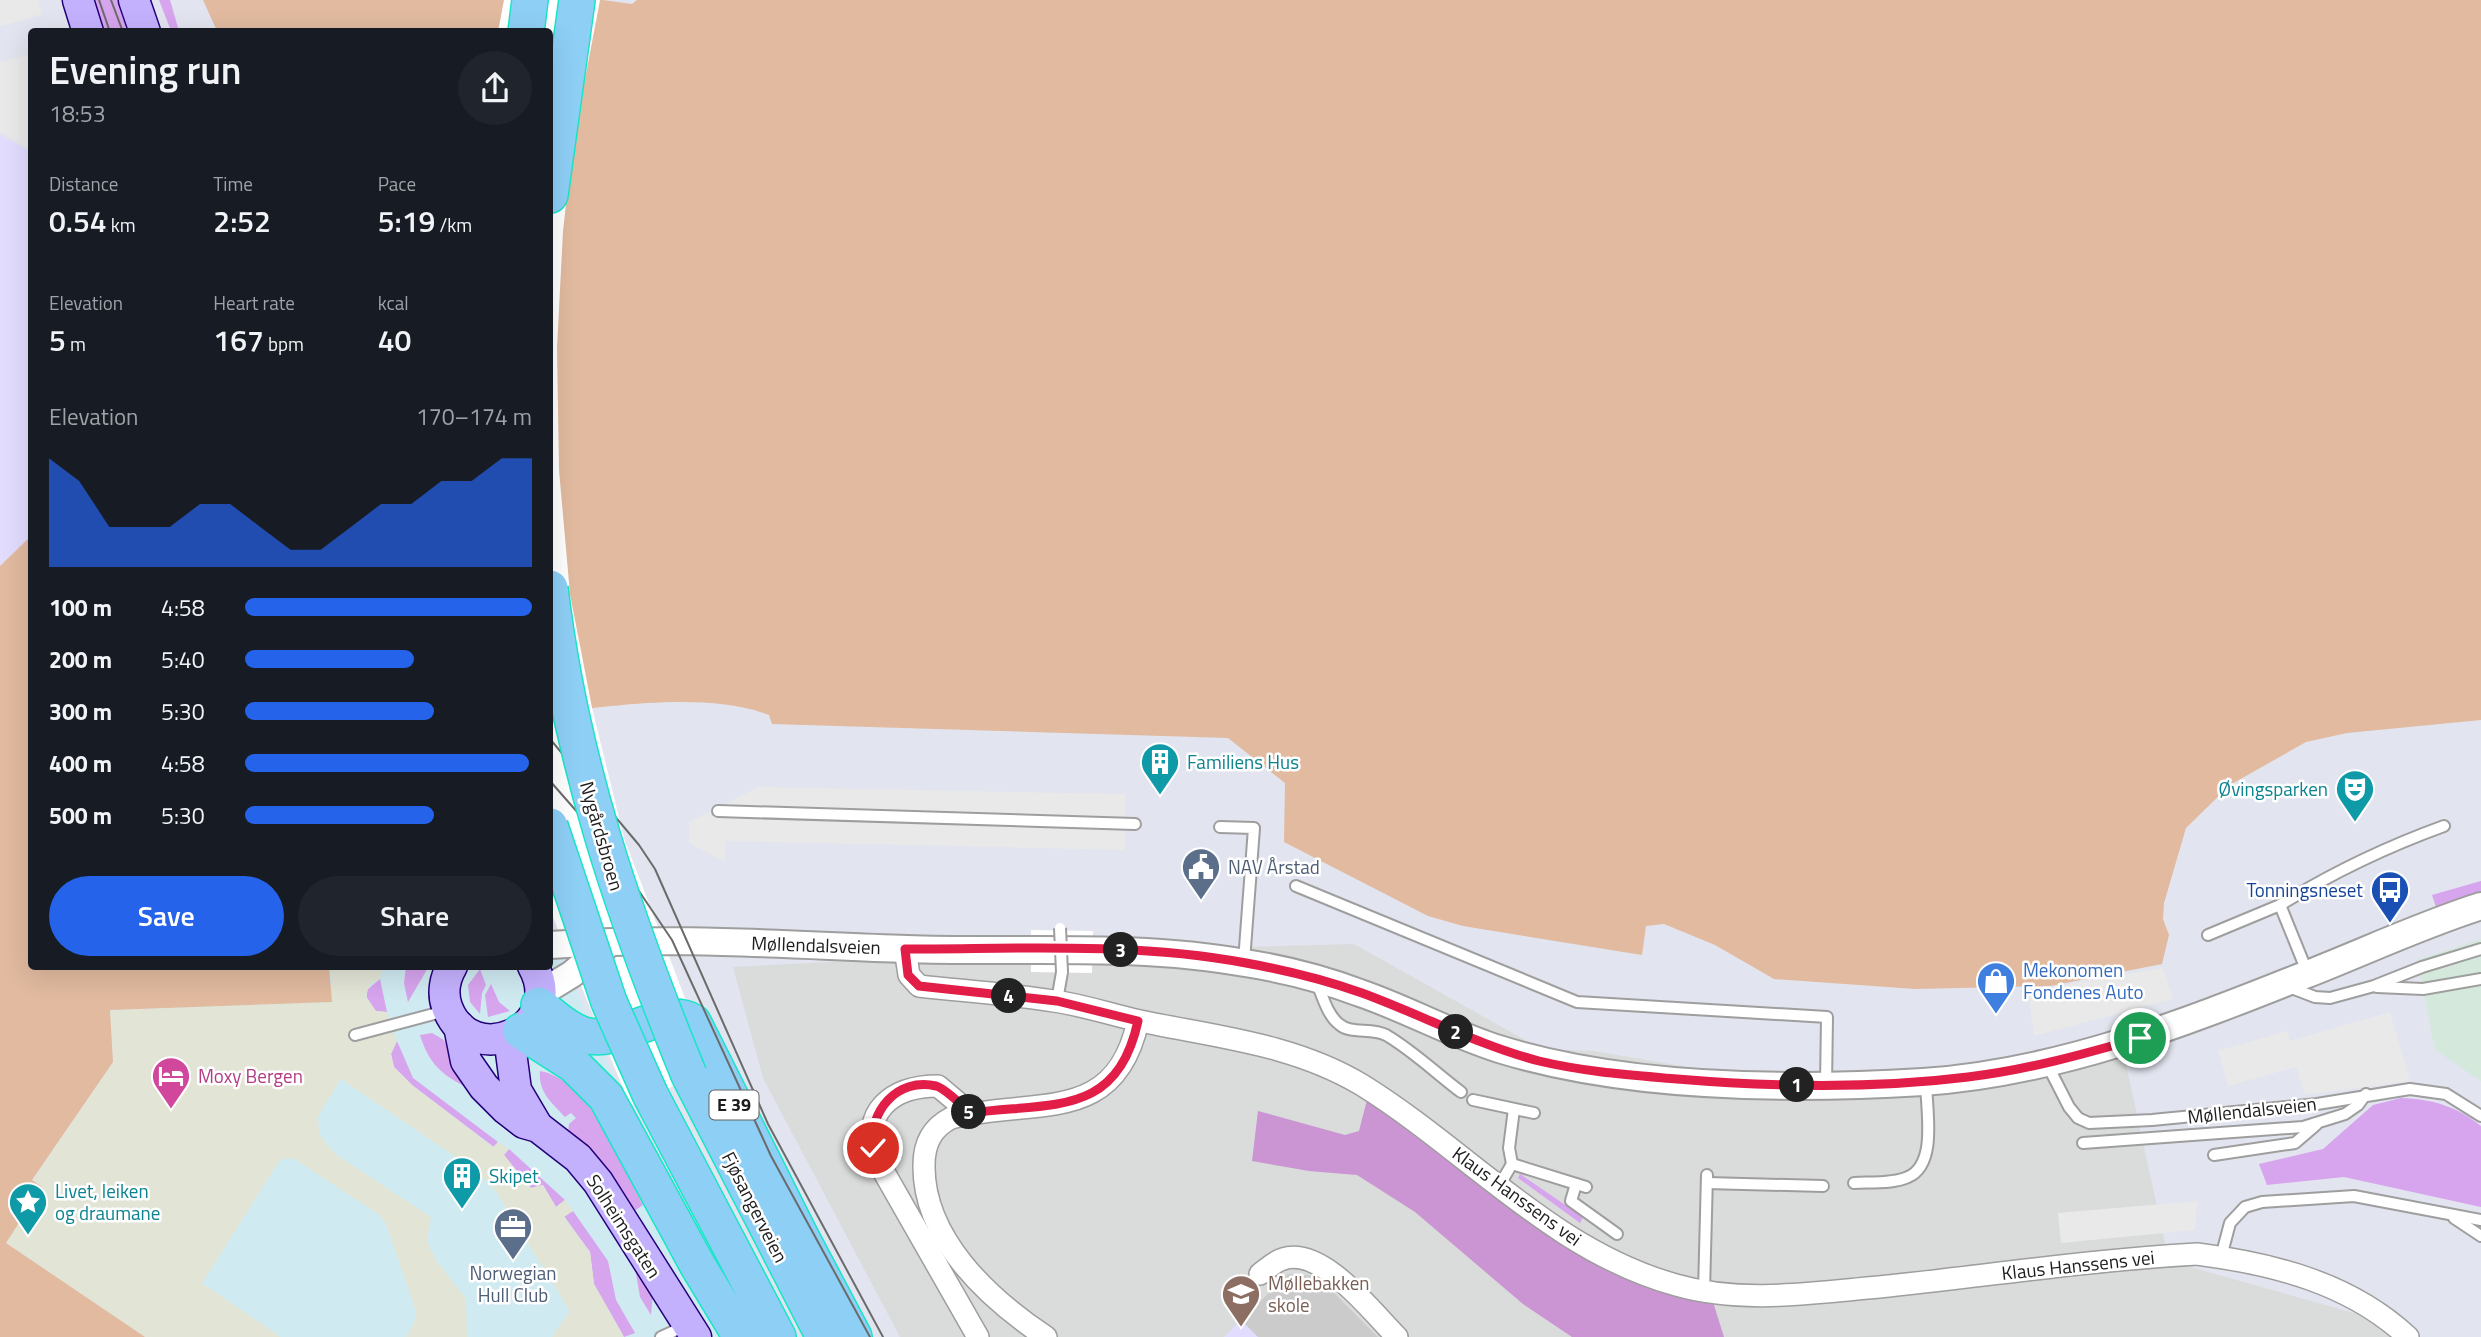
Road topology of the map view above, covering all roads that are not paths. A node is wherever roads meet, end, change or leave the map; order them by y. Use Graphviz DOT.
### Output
graph roads {
  1 [pos="78,0"];
  2 [pos="134,0"];
  3 [pos="530,0"];
  4 [pos="577,0"];
  5 [pos="88,28"];
  6 [pos="144,28"];
  7 [pos="526,28"];
  8 [pos="553,173"];
  9 [pos="553,609"];
  10 [pos="718,811"];
  11 [pos="1135,824"];
  12 [pos="2444,826"];
  13 [pos="1220,827"];
  14 [pos="553,835"];
  15 [pos="1296,887"];
  16 [pos="2280,905"];
  17 [pos="2481,906"];
  18 [pos="1060,928"];
  19 [pos="2208,935"];
  20 [pos="608,944"];
  21 [pos="553,945"];
  22 [pos="905,949"];
  23 [pos="2481,949"];
  24 [pos="1244,962"];
  25 [pos="449,970"];
  26 [pos="1315,978"];
  27 [pos="2296,979"];
  28 [pos="2481,979"];
  29 [pos="2374,986"];
  30 [pos="1057,1001"];
  31 [pos="529,1006"];
  32 [pos="453,1018"];
  33 [pos="1138,1021"];
  34 [pos="355,1035"];
  35 [pos="621,1035"];
  36 [pos="2047,1064"];
  37 [pos="689,1075"];
  38 [pos="1926,1082"];
  39 [pos="1826,1085"];
  40 [pos="1461,1091"];
  41 [pos="2366,1094"];
  42 [pos="607,1097"];
  43 [pos="1473,1100"];
  44 [pos="1514,1109"];
  45 [pos="971,1113"];
  46 [pos="1534,1113"];
  47 [pos="2481,1116"];
  48 [pos="2320,1123"];
  49 [pos="538,1127"];
  50 [pos="2083,1143"];
  51 [pos="2214,1156"];
  52 [pos="1512,1164"];
  53 [pos="1854,1183"];
  54 [pos="1499,1186"];
  55 [pos="1823,1186"];
  56 [pos="2449,1214"];
  57 [pos="2481,1220"];
  58 [pos="1617,1234"];
  59 [pos="2481,1236"];
  60 [pos="2221,1257"];
  61 [pos="1260,1275"];
  62 [pos="1704,1292"];
  63 [pos="692,1331"];
  64 [pos="661,1337"];
  65 [pos="741,1337"];
  66 [pos="778,1337"];
  67 [pos="824,1337"];
  68 [pos="854,1337"];
  69 [pos="978,1337"];
  70 [pos="1046,1337"];
  71 [pos="1397,1337"];
  72 [pos="2408,1337"];
  1 -- 5 [label="main road"];
  2 -- 6 [label="main road"];
  3 -- 7 [label="highway"];
  4 -- 8 [label="highway"];
  9 -- 37 [label="highway, Nygårdsbroen / E 39, bridge"];
  10 -- 11 [label="lane"];
  12 -- 16 [label="lane"];
  13 -- 24 [label="lane"];
  14 -- 66 [label="highway, Fjøsangerveien, bridge"];
  15 -- 39 [label="lane"];
  16 -- 19 [label="lane"];
  16 -- 27 [label="lane"];
  17 -- 27 [label="street, Møllendalsveien"];
  18 -- 30 [label="lane, bridge"];
  20 -- 21 [label="street, Møllendalsveien"];
  20 -- 22 [label="street, Møllendalsveien"];
  20 -- 31 [label="street"];
  22 -- 24 [label="street, Møllendalsveien"];
  22 -- 30 [label="street, Klaus Hanssens vei"];
  23 -- 29 [label="lane"];
  24 -- 26 [label="street, Møllendalsveien"];
  25 -- 32 [label="main road, Solheimsgaten"];
  26 -- 39 [label="street, Møllendalsveien"];
  26 -- 40 [label="lane"];
  27 -- 29 [label="lane"];
  27 -- 36 [label="street, Møllendalsveien"];
  28 -- 29 [label="lane"];
  30 -- 33 [label="street, Klaus Hanssens vei"];
  31 -- 32 [label="main road"];
  31 -- 35 [label="highway, E 39"];
  31 -- 42 [label="highway"];
  31 -- 49 [label="main road, Solheimsgaten"];
  32 -- 34 [label="lane"];
  32 -- 49 [label="main road, Solheimsgaten"];
  33 -- 45 [label="street"];
  33 -- 54 [label="street, Klaus Hanssens vei"];
  35 -- 42 [label="highway"];
  35 -- 68 [label="highway, E 39"];
  36 -- 38 [label="street, Møllendalsveien"];
  36 -- 41 [label="lane, Møllendalsveien"];
  37 -- 67 [label="highway, Fjøsangerveien / E 39"];
  38 -- 39 [label="street, Møllendalsveien"];
  38 -- 53 [label="lane"];
  41 -- 47 [label="lane, Møllendalsveien"];
  41 -- 48 [label="lane"];
  42 -- 65 [label="highway"];
  43 -- 44 [label="lane"];
  44 -- 46 [label="lane"];
  44 -- 52 [label="lane"];
  45 -- 69 [label="street"];
  45 -- 70 [label="street"];
  48 -- 50 [label="lane"];
  48 -- 51 [label="lane"];
  49 -- 63 [label="main road, Solheimsgaten"];
  52 -- 54 [label="lane"];
  52 -- 58 [label="lane"];
  54 -- 62 [label="street, Klaus Hanssens vei"];
  55 -- 62 [label="lane"];
  56 -- 57 [label="lane"];
  56 -- 59 [label="lane"];
  56 -- 60 [label="lane"];
  60 -- 62 [label="street, Klaus Hanssens vei"];
  60 -- 72 [label="street, Klaus Hanssens vei"];
  61 -- 71 [label="street"];
  63 -- 64 [label="lane"];
}
